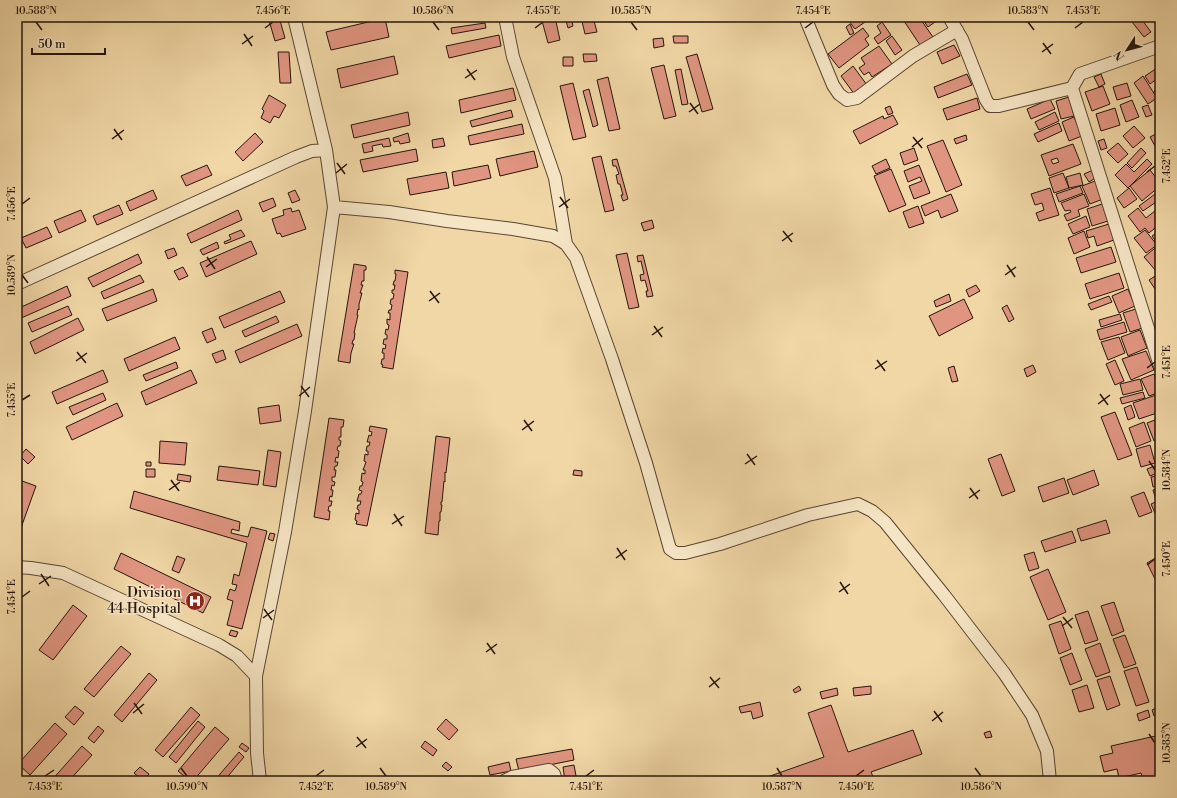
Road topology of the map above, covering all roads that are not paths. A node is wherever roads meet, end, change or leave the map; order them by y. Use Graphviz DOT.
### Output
graph roads {
  1 [pos="294,17"];
  2 [pos="505,17"];
  3 [pos="805,17"];
  4 [pos="949,17"];
  5 [pos="957,30"];
  6 [pos="1160,46"];
  7 [pos="1072,88"];
  8 [pos="326,150"];
  9 [pos="334,207"];
  10 [pos="566,244"];
  11 [pos="17,284"];
  12 [pos="1160,366"];
  13 [pos="17,567"];
  14 [pos="256,676"];
  15 [pos="509,780"];
  16 [pos="260,781"];
  17 [pos="556,781"];
  18 [pos="1050,781"];
  1 -- 8 [label="street"];
  2 -- 10 [label="street"];
  3 -- 5 [label="street"];
  4 -- 5 [label="street"];
  5 -- 7 [label="street"];
  6 -- 7 [label="street"];
  7 -- 12 [label="street"];
  8 -- 9 [label="street"];
  8 -- 11 [label="street"];
  9 -- 10 [label="street"];
  9 -- 14 [label="street"];
  10 -- 18 [label="street"];
  13 -- 14 [label="street"];
  14 -- 16 [label="street"];
  15 -- 17 [label="street"];
}
